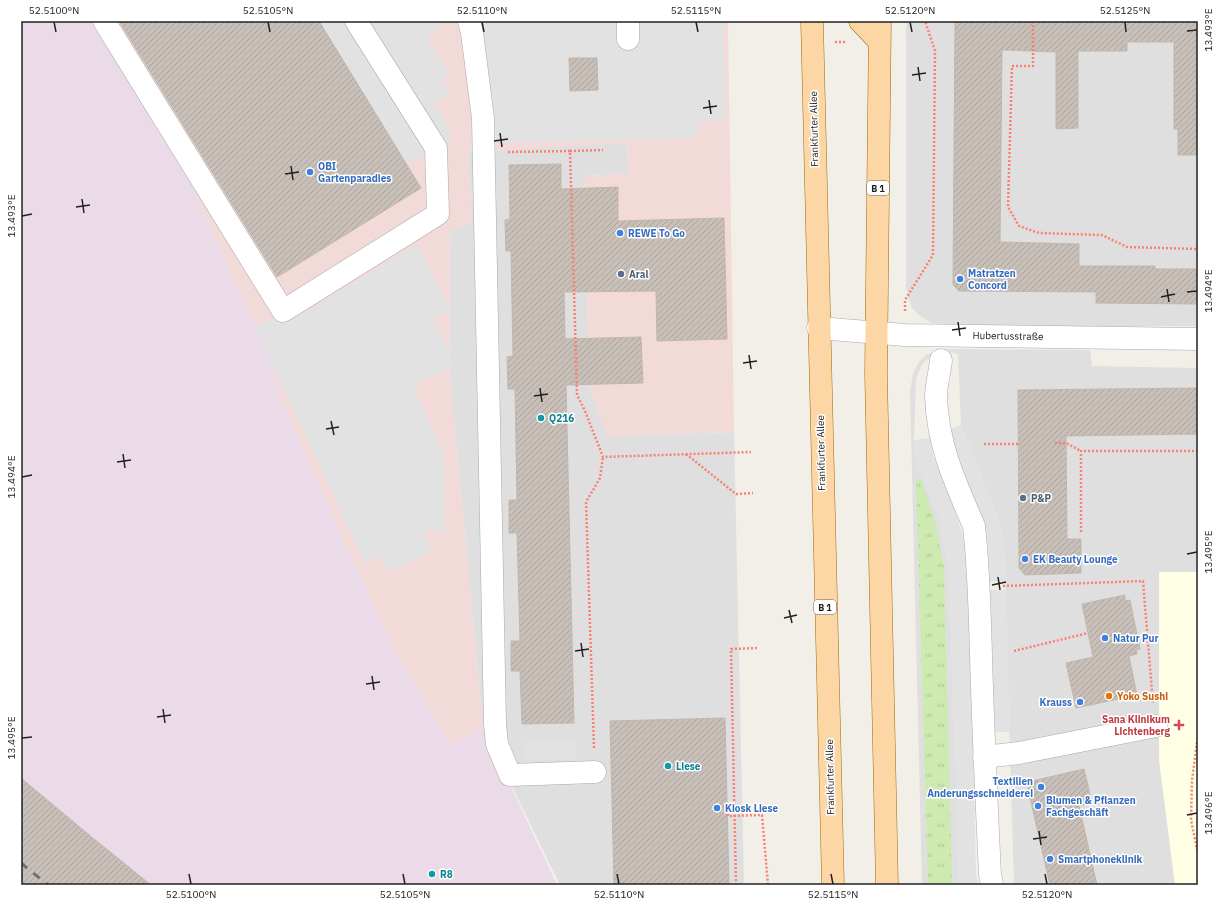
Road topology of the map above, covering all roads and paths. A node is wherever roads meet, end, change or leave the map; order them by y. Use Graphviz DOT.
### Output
graph roads {
  1 [pos="104,21"];
  2 [pos="356,21"];
  3 [pos="469,21"];
  4 [pos="812,21"];
  5 [pos="860,21"];
  6 [pos="925,21"];
  7 [pos="1033,21"];
  8 [pos="880,31"];
  9 [pos="830,42"];
  10 [pos="849,42"];
  11 [pos="603,150"];
  12 [pos="570,151"];
  13 [pos="483,152"];
  14 [pos="1198,249"];
  15 [pos="911,290"];
  16 [pos="818,328"];
  17 [pos="876,334"];
  18 [pos="1198,339"];
  19 [pos="941,360"];
  20 [pos="1055,443"];
  21 [pos="984,444"];
  22 [pos="1018,444"];
  23 [pos="1198,450"];
  24 [pos="1081,451"];
  25 [pos="751,452"];
  26 [pos="686,454"];
  27 [pos="603,457"];
  28 [pos="752,493"];
  29 [pos="1081,532"];
  30 [pos="979,586"];
  31 [pos="1088,633"];
  32 [pos="758,648"];
  33 [pos="1014,651"];
  34 [pos="1156,726"];
  35 [pos="1198,734"];
  36 [pos="984,757"];
  37 [pos="595,772"];
  38 [pos="727,810"];
  39 [pos="734,816"];
  40 [pos="1198,854"];
  41 [pos="736,885"];
  42 [pos="768,885"];
  43 [pos="833,885"];
  44 [pos="887,885"];
  45 [pos="992,885"];
  1 -- 2 [label="street"];
  3 -- 13 [label="street"];
  4 -- 16 [label="main road, Frankfurter Allee / B 1"];
  5 -- 8 [label="main road"];
  6 -- 15 [label="path"];
  7 -- 14 [label="path"];
  8 -- 17 [label="main road, B 1"];
  9 -- 10 [label="path"];
  11 -- 12 [label="path"];
  12 -- 13 [label="path"];
  12 -- 27 [label="path"];
  13 -- 37 [label="street"];
  16 -- 17 [label="street, Hubertusstraße"];
  16 -- 43 [label="main road, Frankfurter Allee / B 1"];
  17 -- 18 [label="street, Hubertusstraße"];
  17 -- 44 [label="main road, B 1"];
  19 -- 30 [label="street"];
  20 -- 24 [label="path"];
  21 -- 22 [label="path"];
  23 -- 24 [label="path"];
  24 -- 29 [label="path"];
  25 -- 26 [label="path"];
  26 -- 27 [label="path"];
  26 -- 28 [label="path"];
  27 -- 37 [label="path"];
  30 -- 34 [label="path"];
  30 -- 36 [label="street"];
  31 -- 33 [label="path"];
  32 -- 39 [label="path"];
  34 -- 36 [label="street"];
  35 -- 40 [label="path"];
  36 -- 45 [label="street"];
  38 -- 39 [label="path"];
  39 -- 41 [label="path"];
  39 -- 42 [label="path"];
}
